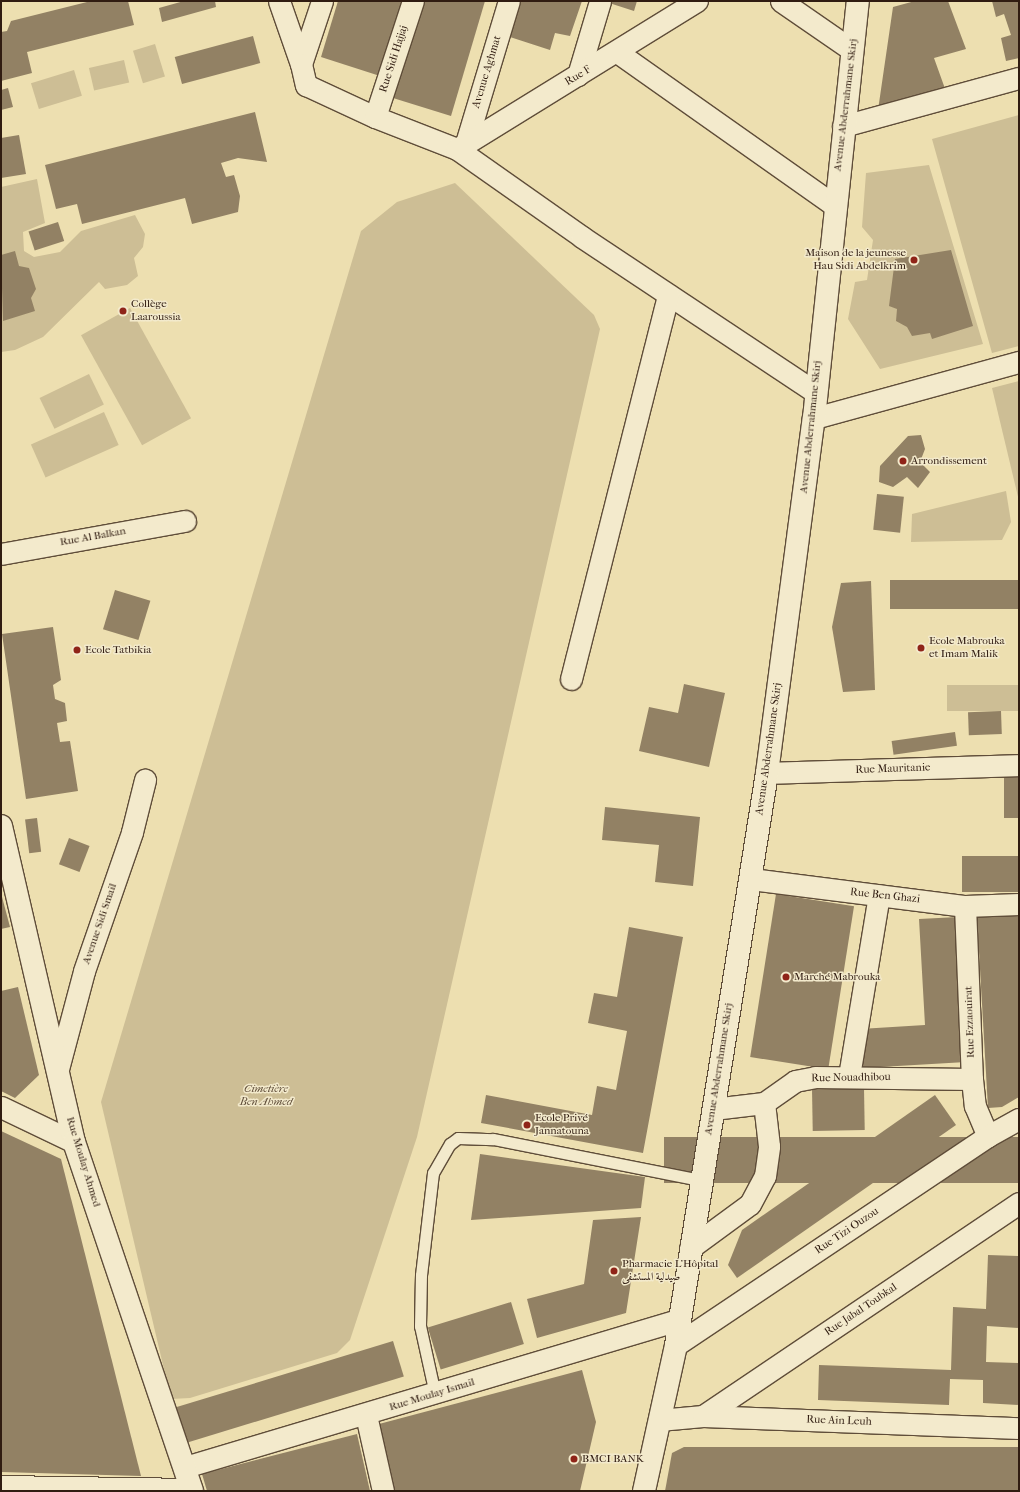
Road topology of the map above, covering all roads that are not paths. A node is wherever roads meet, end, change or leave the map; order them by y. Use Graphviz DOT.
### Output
graph roads {
  1 [pos="280,1"];
  2 [pos="322,1"];
  3 [pos="413,1"];
  4 [pos="509,1"];
  5 [pos="600,1"];
  6 [pos="781,1"];
  7 [pos="858,1"];
  8 [pos="690,3"];
  9 [pos="852,50"];
  10 [pos="617,52"];
  11 [pos="301,64"];
  12 [pos="578,75"];
  13 [pos="1019,78"];
  14 [pos="375,118"];
  15 [pos="843,126"];
  16 [pos="461,146"];
  17 [pos="834,205"];
  18 [pos="668,295"];
  19 [pos="1019,362"];
  20 [pos="814,391"];
  21 [pos="814,418"];
  22 [pos="185,521"];
  23 [pos="1,554"];
  24 [pos="571,679"];
  25 [pos="1019,765"];
  26 [pos="767,773"];
  27 [pos="145,780"];
  28 [pos="1,826"];
  29 [pos="751,879"];
  30 [pos="879,895"];
  31 [pos="1019,904"];
  32 [pos="965,906"];
  33 [pos="58,1069"];
  34 [pos="849,1076"];
  35 [pos="972,1079"];
  36 [pos="764,1103"];
  37 [pos="1,1107"];
  38 [pos="713,1110"];
  39 [pos="1019,1119"];
  40 [pos="988,1136"];
  41 [pos="74,1142"];
  42 [pos="701,1180"];
  43 [pos="1019,1203"];
  44 [pos="690,1248"];
  45 [pos="678,1320"];
  46 [pos="676,1345"];
  47 [pos="435,1394"];
  48 [pos="366,1415"];
  49 [pos="703,1416"];
  50 [pos="660,1420"];
  51 [pos="1019,1428"];
  52 [pos="185,1467"];
  53 [pos="1,1486"];
  54 [pos="46,1489"];
  55 [pos="192,1490"];
  56 [pos="383,1491"];
  57 [pos="644,1491"];
  1 -- 11 [label="street"];
  2 -- 11 [label="street"];
  3 -- 14 [label="street, Rue Sidi Hajjaj"];
  4 -- 16 [label="street, Avenue Aghmat"];
  5 -- 12 [label="street"];
  6 -- 9 [label="street"];
  7 -- 9 [label="street, Avenue Abderrahmane Skirj"];
  8 -- 10 [label="street, Rue F"];
  9 -- 15 [label="street, Avenue Abderrahmane Skirj"];
  10 -- 12 [label="street, Rue F"];
  10 -- 17 [label="street"];
  11 -- 14 [label="street"];
  12 -- 16 [label="street, Rue F"];
  13 -- 15 [label="street"];
  14 -- 16 [label="street"];
  15 -- 17 [label="street, Avenue Abderrahmane Skirj"];
  16 -- 18 [label="street"];
  17 -- 20 [label="street, Avenue Abderrahmane Skirj"];
  18 -- 20 [label="street"];
  18 -- 24 [label="street"];
  19 -- 21 [label="street"];
  20 -- 21 [label="street, Avenue Abderrahmane Skirj"];
  21 -- 26 [label="street, Avenue Abderrahmane Skirj"];
  22 -- 23 [label="street, Rue Al Balkan"];
  25 -- 26 [label="street, Rue Mauritanie"];
  26 -- 29 [label="street, Avenue Abderrahmane Skirj"];
  27 -- 33 [label="street, Avenue Sidi Smail"];
  28 -- 33 [label="street, Rue Moulay Ahmed"];
  29 -- 30 [label="street, Rue Ben Ghazi"];
  29 -- 38 [label="street, Avenue Abderrahmane Skirj"];
  30 -- 32 [label="street, Rue Ben Ghazi"];
  30 -- 34 [label="street"];
  31 -- 32 [label="street, Rue Ben Ghazi"];
  32 -- 35 [label="street, Rue Ezzaouirat"];
  33 -- 41 [label="street, Rue Moulay Ahmed"];
  34 -- 35 [label="street, Rue Nouadhibou"];
  34 -- 36 [label="street, Rue Nouadhibou"];
  35 -- 40 [label="street, Rue Ezzaouirat"];
  36 -- 38 [label="street, Rue Nouadhibou"];
  36 -- 44 [label="street"];
  37 -- 41 [label="street"];
  38 -- 42 [label="street, Avenue Abderrahmane Skirj"];
  39 -- 40 [label="street, Rue Tizi Ouzou"];
  40 -- 46 [label="street, Rue Tizi Ouzou"];
  41 -- 52 [label="street, Rue Moulay Ahmed"];
  42 -- 44 [label="street, Avenue Abderrahmane Skirj"];
  42 -- 47 [label="lane"];
  43 -- 49 [label="street, Rue Jabal Toubkal"];
  44 -- 45 [label="street, Avenue Abderrahmane Skirj"];
  45 -- 46 [label="street, Avenue Abderrahmane Skirj"];
  45 -- 47 [label="street, Rue Moulay Ismail"];
  46 -- 50 [label="street, Avenue Abderrahmane Skirj"];
  47 -- 48 [label="street, Rue Moulay Ismail"];
  48 -- 52 [label="street, Rue Moulay Ismail"];
  48 -- 56 [label="street"];
  49 -- 50 [label="street, Rue Ain Leuh"];
  49 -- 51 [label="street, Rue Ain Leuh"];
  50 -- 57 [label="street, Avenue Abderrahmane Skirj"];
  52 -- 55 [label="street, Rue Moulay Ahmed"];
  53 -- 54 [label="street"];
  54 -- 55 [label="street"];
}
